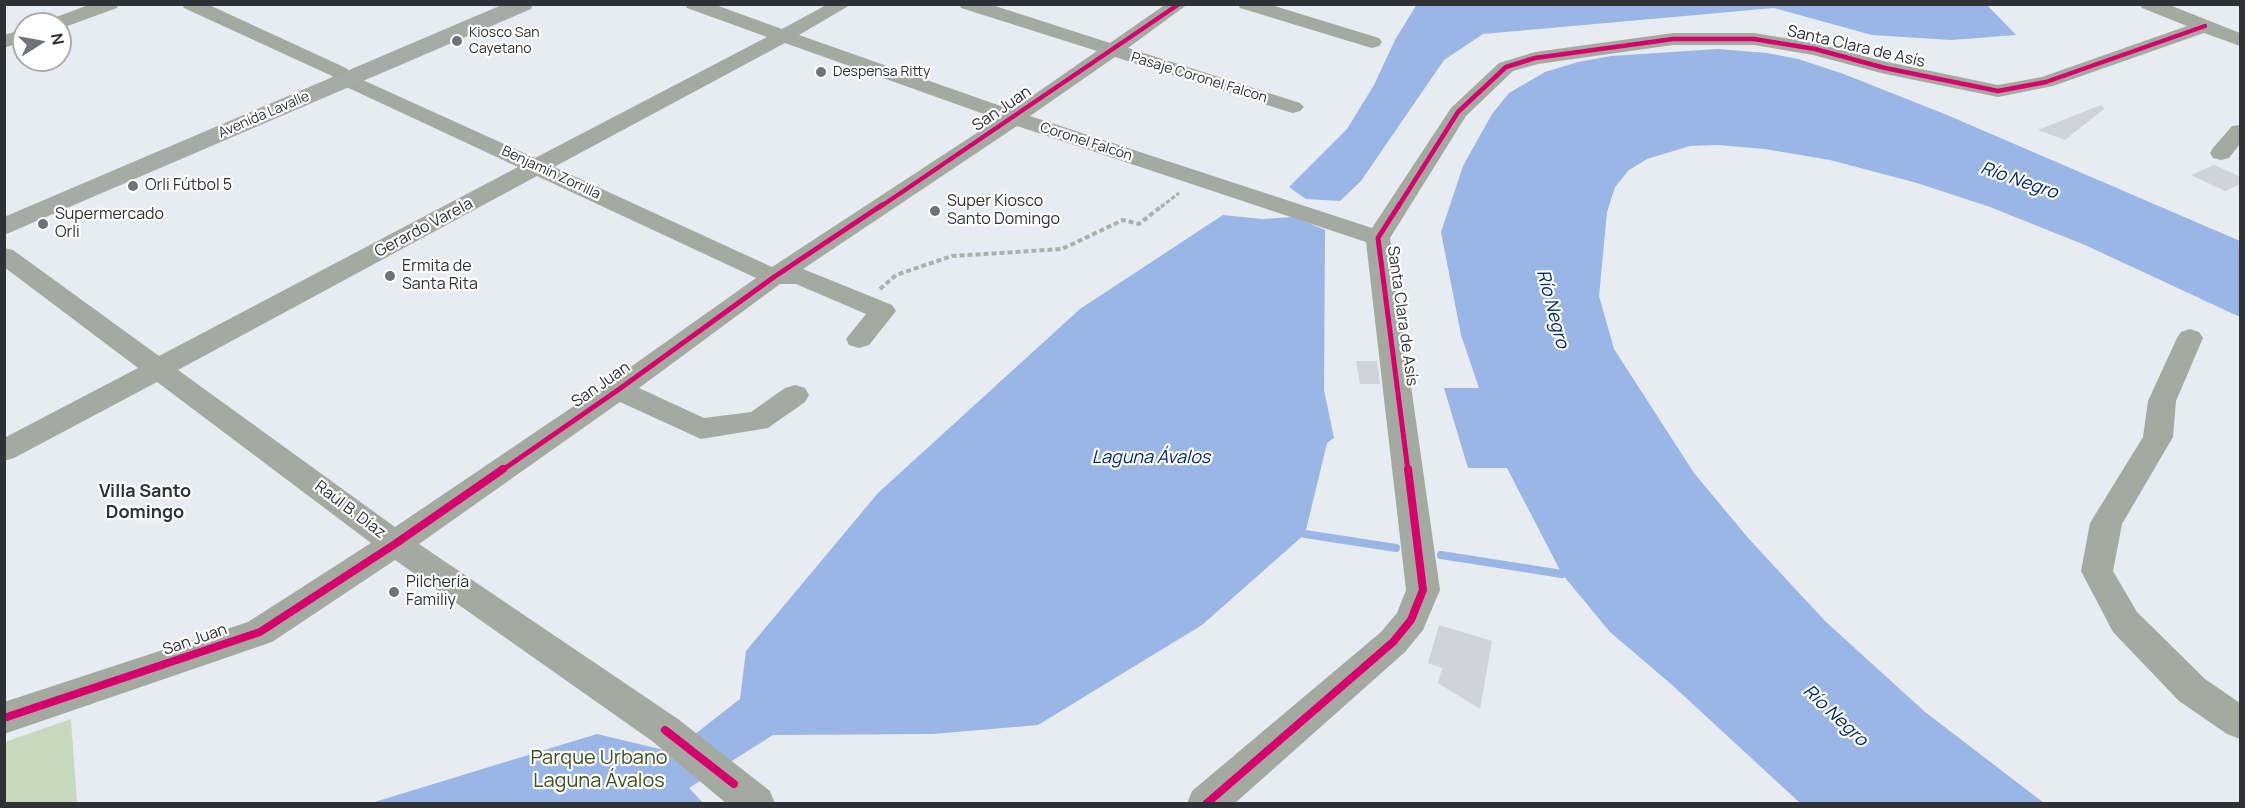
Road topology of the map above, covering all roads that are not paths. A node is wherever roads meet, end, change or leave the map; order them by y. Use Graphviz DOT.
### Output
graph roads {
  1 [pos="110,4"];
  2 [pos="191,4"];
  3 [pos="499,4"];
  4 [pos="523,4"];
  5 [pos="694,4"];
  6 [pos="843,4"];
  7 [pos="968,4"];
  8 [pos="1179,4"];
  9 [pos="1247,4"];
  10 [pos="1322,4"];
  11 [pos="2149,4"];
  12 [pos="72,18"];
  13 [pos="1301,21"];
  14 [pos="2205,26"];
  15 [pos="783,37"];
  16 [pos="2241,40"];
  17 [pos="1372,42"];
  18 [pos="1111,50"];
  19 [pos="343,76"];
  20 [pos="1293,107"];
  21 [pos="1014,118"];
  22 [pos="2241,131"];
  23 [pos="2221,153"];
  24 [pos="538,167"];
  25 [pos="4,213"];
  26 [pos="4,227"];
  27 [pos="1378,238"];
  28 [pos="4,255"];
  29 [pos="774,277"];
  30 [pos="2190,338"];
  31 [pos="859,339"];
  32 [pos="161,369"];
  33 [pos="618,390"];
  34 [pos="795,395"];
  35 [pos="4,451"];
  36 [pos="395,544"];
  37 [pos="4,718"];
  38 [pos="2241,723"];
  39 [pos="745,794"];
  40 [pos="1206,804"];
  1 -- 12 [label="street"];
  2 -- 19 [label="street, Benjamín Zorrilla"];
  3 -- 19 [label="main road, Avenida Lavalle"];
  4 -- 19 [label="main road, Avenida Lavalle"];
  5 -- 15 [label="street, Coronel Falcón"];
  6 -- 15 [label="street, Gerardo Varela"];
  7 -- 18 [label="street, Pasaje Coronel Falcon"];
  8 -- 18 [label="street, San Juan"];
  9 -- 13 [label="street"];
  10 -- 13 [label="street"];
  11 -- 14 [label="street"];
  13 -- 17 [label="street"];
  14 -- 16 [label="street"];
  14 -- 27 [label="street, Santa Clara de Asís"];
  15 -- 21 [label="street, Coronel Falcón"];
  15 -- 24 [label="street, Gerardo Varela"];
  18 -- 20 [label="street, Pasaje Coronel Falcon"];
  18 -- 21 [label="street, San Juan"];
  19 -- 24 [label="street, Benjamín Zorrilla"];
  19 -- 25 [label="main road, Avenida Lavalle"];
  19 -- 26 [label="main road, Avenida Lavalle"];
  21 -- 27 [label="street, Coronel Falcón"];
  21 -- 29 [label="street, San Juan"];
  22 -- 23 [label="street"];
  24 -- 29 [label="street, Benjamín Zorrilla"];
  24 -- 32 [label="street, Gerardo Varela"];
  27 -- 40 [label="street, Santa Clara de Asís"];
  28 -- 32 [label="street, Raúl B. Díaz"];
  29 -- 31 [label="street, Benjamín Zorrilla"];
  29 -- 33 [label="street, San Juan"];
  30 -- 38 [label="street"];
  32 -- 35 [label="street, Gerardo Varela"];
  32 -- 36 [label="street, Raúl B. Díaz"];
  33 -- 34 [label="street"];
  33 -- 36 [label="street, San Juan"];
  36 -- 37 [label="street, San Juan"];
  36 -- 39 [label="street, Raúl B. Díaz"];
}
